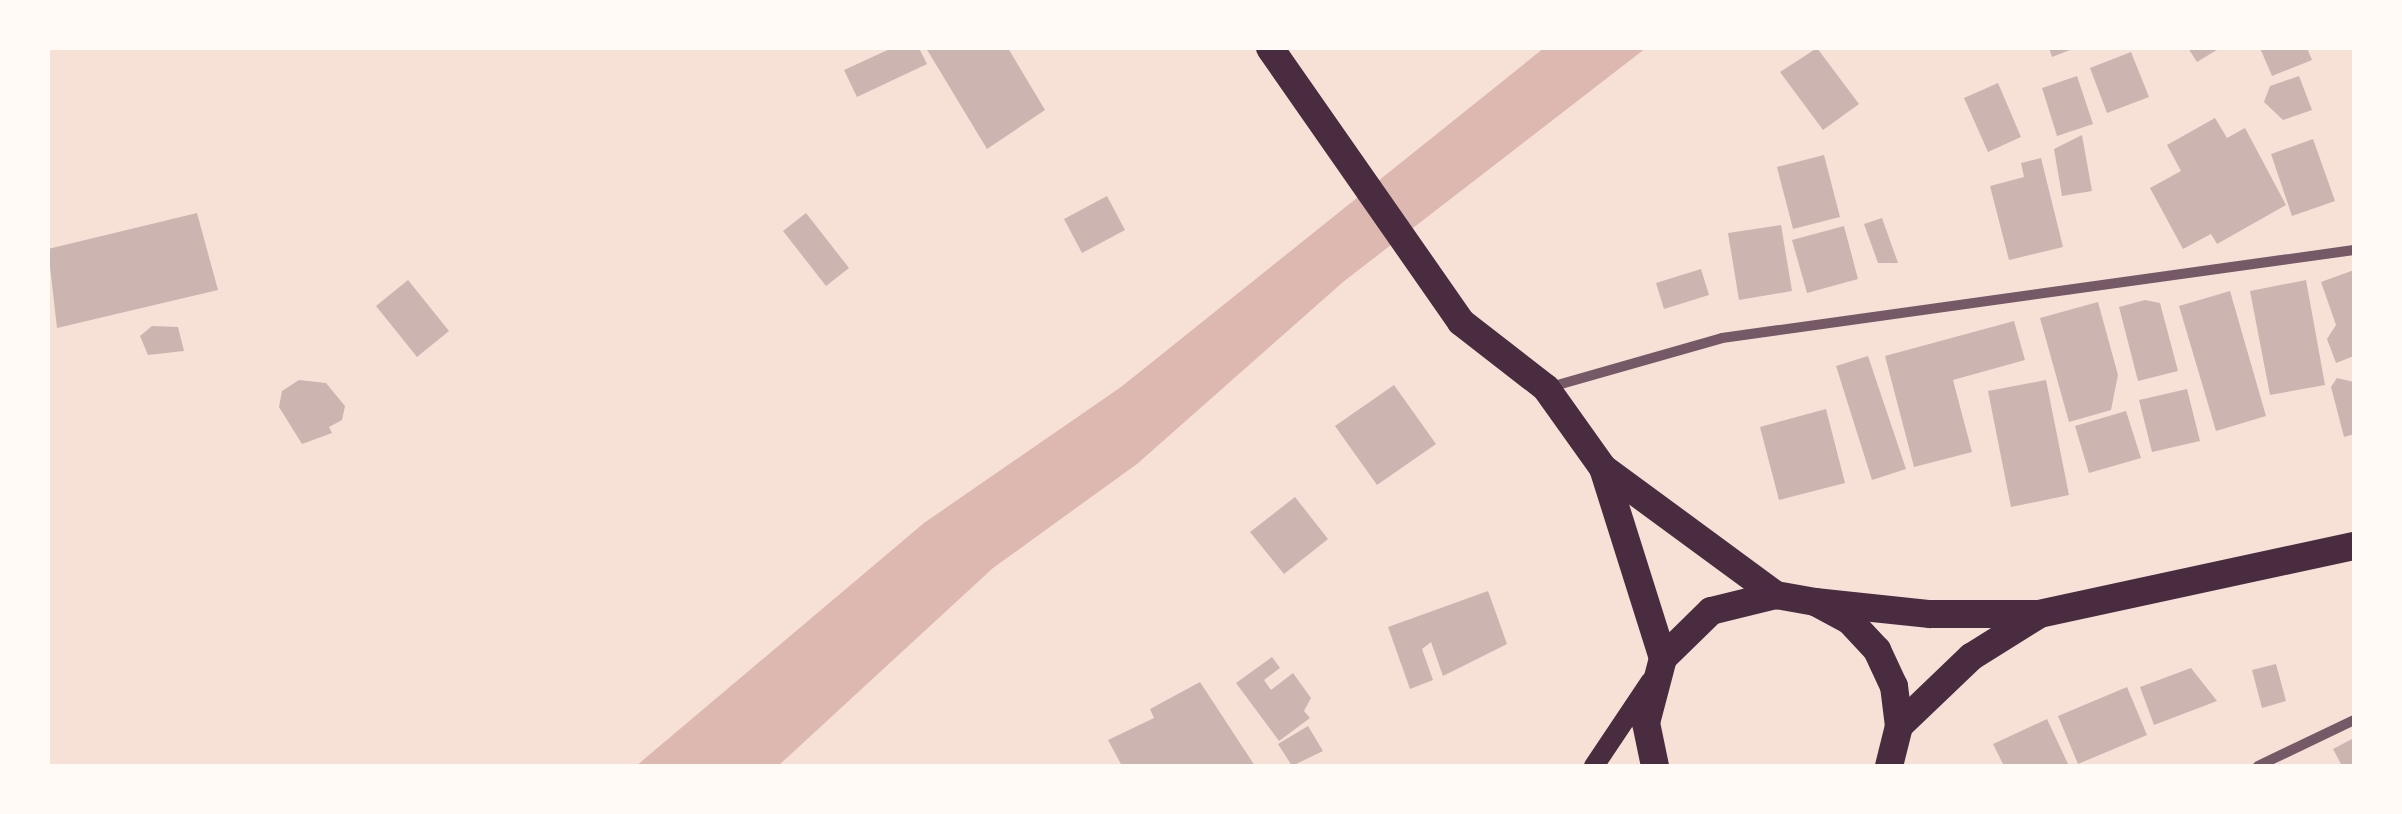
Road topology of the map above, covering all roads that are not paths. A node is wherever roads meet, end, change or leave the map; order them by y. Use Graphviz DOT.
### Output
graph roads {
  1 [pos="1270,48"];
  2 [pos="2354,250"];
  3 [pos="1546,388"];
  4 [pos="1603,468"];
  5 [pos="2354,546"];
  6 [pos="1776,595"];
  7 [pos="1814,602"];
  8 [pos="2040,614"];
  9 [pos="1659,667"];
  10 [pos="2354,720"];
  11 [pos="1899,726"];
  12 [pos="1594,766"];
  13 [pos="1655,766"];
  14 [pos="1889,766"];
  15 [pos="2258,766"];
  1 -- 3 [label="highway"];
  2 -- 3 [label="street"];
  3 -- 4 [label="highway"];
  4 -- 6 [label="highway"];
  4 -- 9 [label="highway"];
  5 -- 8 [label="highway"];
  6 -- 7 [label="highway"];
  6 -- 9 [label="highway"];
  7 -- 8 [label="highway"];
  7 -- 11 [label="highway"];
  8 -- 11 [label="highway"];
  9 -- 12 [label="main road"];
  9 -- 13 [label="highway"];
  10 -- 15 [label="street"];
  11 -- 14 [label="highway"];
}
